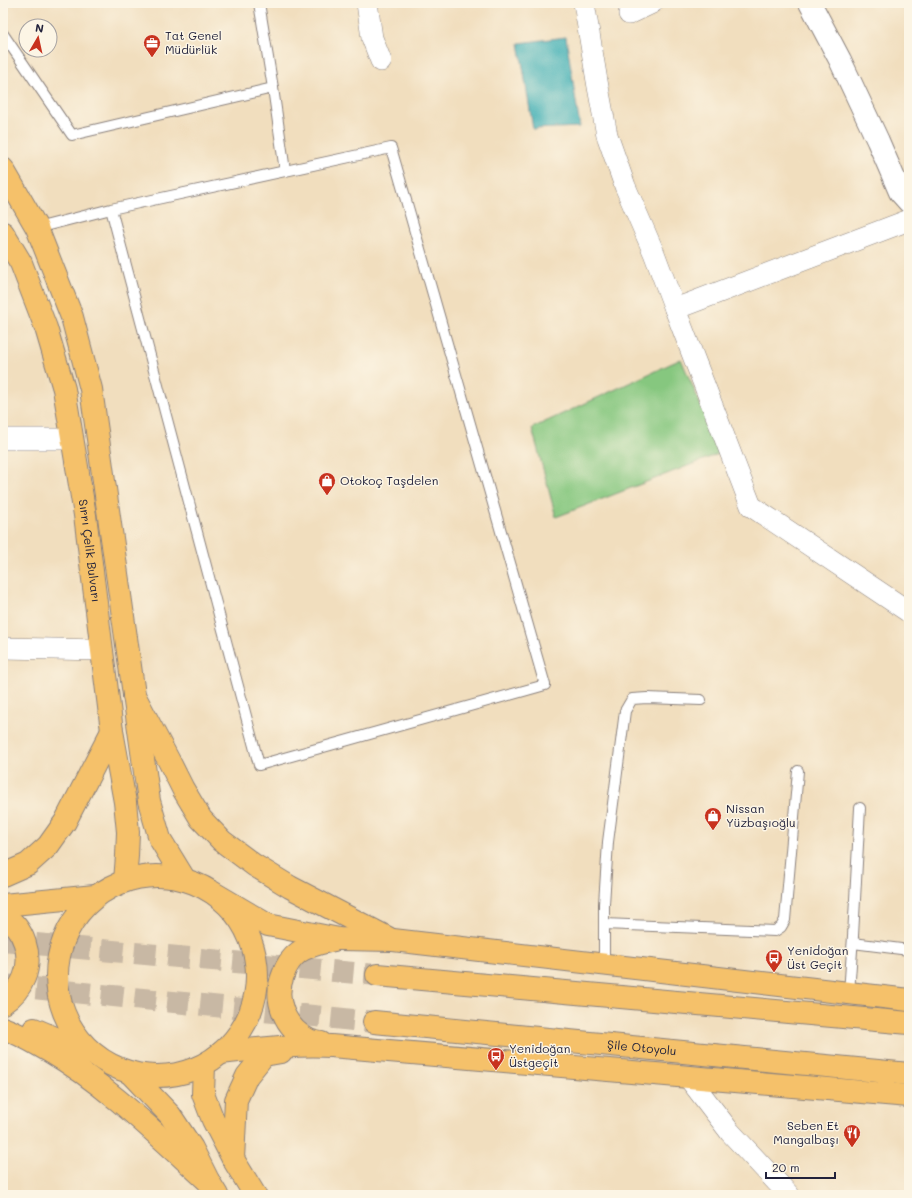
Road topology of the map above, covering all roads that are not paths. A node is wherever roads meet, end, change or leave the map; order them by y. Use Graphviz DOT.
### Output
graph roads {
  1 [pos="259,3"];
  2 [pos="367,3"];
  3 [pos="584,3"];
  4 [pos="652,3"];
  5 [pos="810,3"];
  6 [pos="629,14"];
  7 [pos="3,34"];
  8 [pos="381,61"];
  9 [pos="273,88"];
  10 [pos="3,169"];
  11 [pos="285,171"];
  12 [pos="909,202"];
  13 [pos="111,209"];
  14 [pos="909,220"];
  15 [pos="37,228"];
  16 [pos="3,233"];
  17 [pos="675,309"];
  18 [pos="3,439"];
  19 [pos="72,439"];
  20 [pos="909,612"];
  21 [pos="3,648"];
  22 [pos="102,650"];
  23 [pos="134,695"];
  24 [pos="701,700"];
  25 [pos="112,731"];
  26 [pos="798,771"];
  27 [pos="860,808"];
  28 [pos="3,875"];
  29 [pos="185,880"];
  30 [pos="124,881"];
  31 [pos="212,892"];
  32 [pos="95,896"];
  33 [pos="3,905"];
  34 [pos="3,916"];
  35 [pos="604,924"];
  36 [pos="339,939"];
  37 [pos="392,940"];
  38 [pos="853,943"];
  39 [pos="909,950"];
  40 [pos="604,965"];
  41 [pos="377,975"];
  42 [pos="849,993"];
  43 [pos="909,1000"];
  44 [pos="3,1003"];
  45 [pos="3,1019"];
  46 [pos="374,1022"];
  47 [pos="909,1023"];
  48 [pos="3,1028"];
  49 [pos="322,1046"];
  50 [pos="221,1053"];
  51 [pos="93,1054"];
  52 [pos="204,1065"];
  53 [pos="130,1073"];
  54 [pos="909,1074"];
  55 [pos="688,1077"];
  56 [pos="909,1096"];
  57 [pos="233,1160"];
  58 [pos="213,1188"];
  59 [pos="255,1195"];
  60 [pos="789,1195"];
  1 -- 9 [label="lane"];
  2 -- 8 [label="street"];
  3 -- 17 [label="street"];
  4 -- 6 [label="street"];
  5 -- 12 [label="street"];
  7 -- 9 [label="lane"];
  9 -- 11 [label="lane"];
  10 -- 15 [label="main road"];
  11 -- 13 [label="lane"];
  11 -- 13 [label="lane"];
  13 -- 15 [label="lane"];
  14 -- 17 [label="street"];
  15 -- 23 [label="main road"];
  16 -- 19 [label="main road, Sırrı Çelik Bulvarı"];
  17 -- 20 [label="street"];
  18 -- 19 [label="street"];
  19 -- 22 [label="main road, Sırrı Çelik Bulvarı"];
  21 -- 22 [label="street"];
  22 -- 25 [label="main road, Sırrı Çelik Bulvarı"];
  23 -- 29 [label="main road"];
  23 -- 37 [label="main road"];
  24 -- 35 [label="lane"];
  25 -- 28 [label="main road"];
  25 -- 30 [label="main road, Sırrı Çelik Bulvarı"];
  26 -- 35 [label="lane"];
  27 -- 38 [label="lane"];
  29 -- 30 [label="main road"];
  29 -- 31 [label="main road"];
  30 -- 32 [label="main road"];
  31 -- 36 [label="main road"];
  31 -- 50 [label="main road"];
  32 -- 33 [label="main road"];
  32 -- 51 [label="main road"];
  34 -- 44 [label="main road"];
  35 -- 40 [label="lane"];
  36 -- 37 [label="main road"];
  36 -- 49 [label="main road"];
  37 -- 40 [label="main road"];
  38 -- 39 [label="lane"];
  38 -- 42 [label="lane"];
  40 -- 42 [label="main road"];
  41 -- 47 [label="main road"];
  42 -- 43 [label="main road"];
  45 -- 51 [label="main road"];
  46 -- 54 [label="main road, Şile Otoyolu"];
  48 -- 58 [label="main road"];
  49 -- 50 [label="main road"];
  49 -- 55 [label="main road"];
  49 -- 57 [label="main road"];
  50 -- 52 [label="main road"];
  51 -- 53 [label="main road"];
  52 -- 53 [label="main road"];
  52 -- 57 [label="main road"];
  53 -- 58 [label="main road"];
  55 -- 56 [label="main road"];
  55 -- 60 [label="street"];
  57 -- 59 [label="main road"];
}
